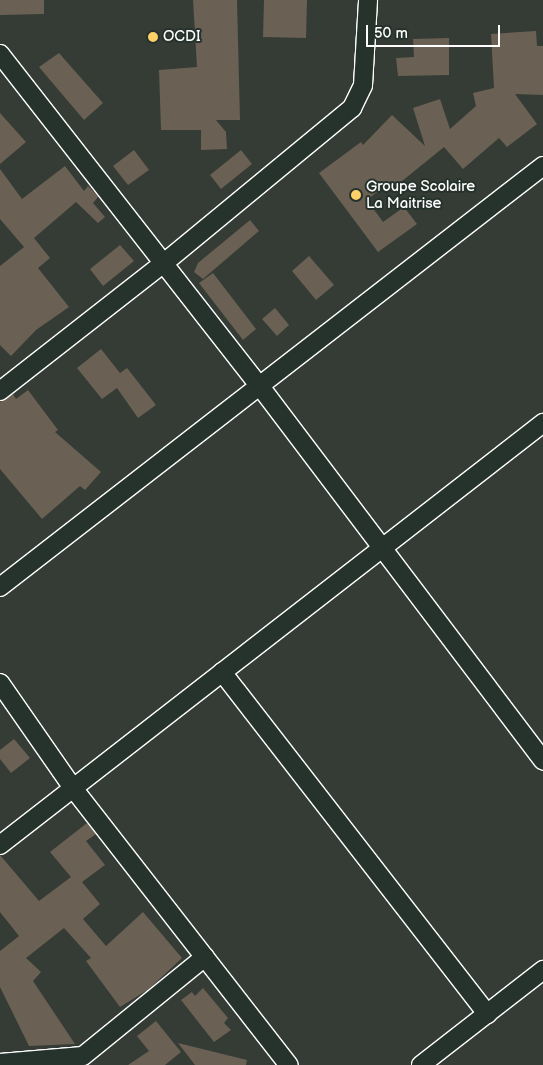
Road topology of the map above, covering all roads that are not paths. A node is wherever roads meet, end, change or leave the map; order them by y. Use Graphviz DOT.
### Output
graph roads {
  1 [pos="368,0"];
  2 [pos="0,54"];
  3 [pos="543,166"];
  4 [pos="164,264"];
  5 [pos="3,382"];
  6 [pos="260,385"];
  7 [pos="540,432"];
  8 [pos="382,547"];
  9 [pos="0,587"];
  10 [pos="222,672"];
  11 [pos="0,683"];
  12 [pos="543,761"];
  13 [pos="73,788"];
  14 [pos="0,845"];
  15 [pos="205,957"];
  16 [pos="543,970"];
  17 [pos="486,1014"];
  18 [pos="0,1064"];
  19 [pos="289,1065"];
  20 [pos="421,1065"];
  1 -- 4 [label="street"];
  2 -- 4 [label="street"];
  3 -- 6 [label="street"];
  4 -- 5 [label="street"];
  4 -- 6 [label="street"];
  6 -- 8 [label="street"];
  6 -- 9 [label="street"];
  7 -- 8 [label="street"];
  8 -- 10 [label="street"];
  8 -- 12 [label="street"];
  10 -- 13 [label="street"];
  10 -- 17 [label="street"];
  11 -- 13 [label="street"];
  13 -- 14 [label="street"];
  13 -- 15 [label="street"];
  15 -- 18 [label="street"];
  15 -- 19 [label="street"];
  16 -- 17 [label="street"];
  17 -- 20 [label="street"];
}
